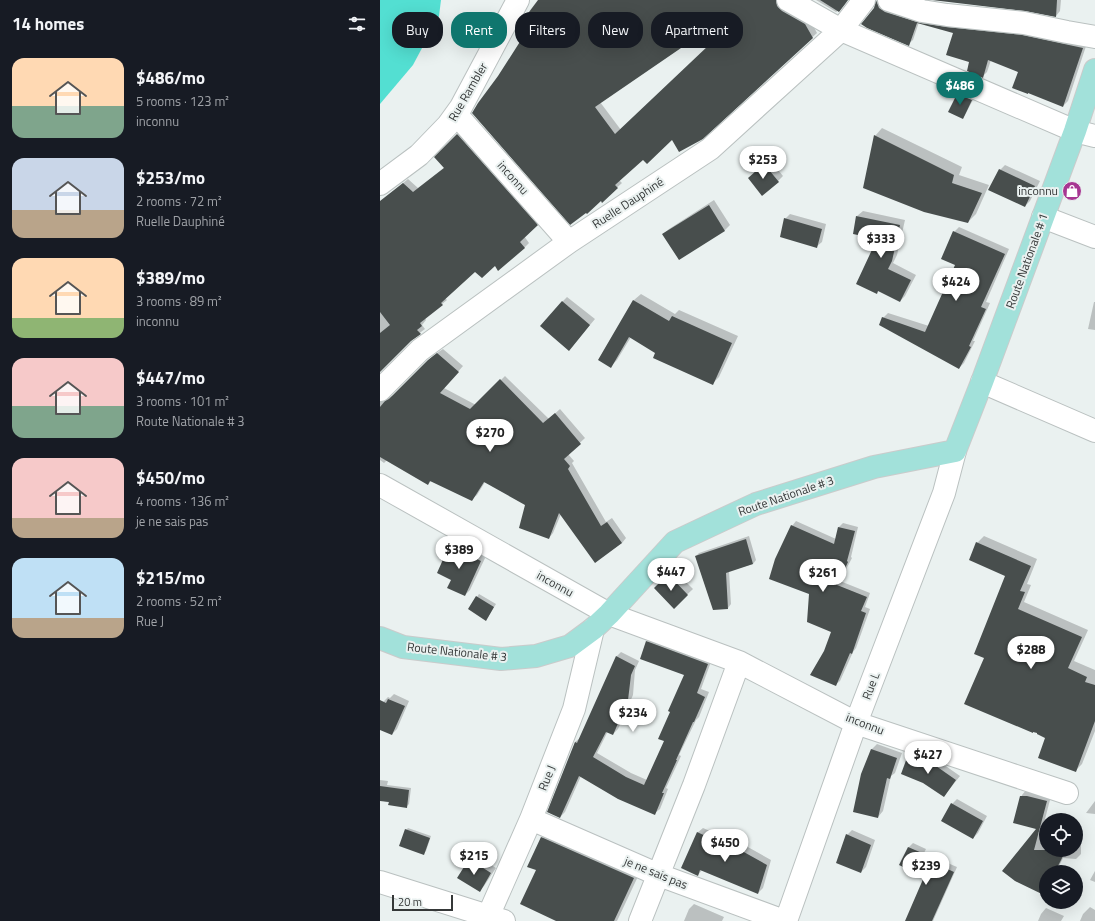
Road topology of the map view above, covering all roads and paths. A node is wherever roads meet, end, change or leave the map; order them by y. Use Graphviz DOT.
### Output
graph roads {
  1 [pos="518,0"];
  2 [pos="788,0"];
  3 [pos="864,0"];
  4 [pos="889,0"];
  5 [pos="841,30"];
  6 [pos="1095,36"];
  7 [pos="1093,76"];
  8 [pos="456,114"];
  9 [pos="1085,134"];
  10 [pos="380,184"];
  11 [pos="1043,217"];
  12 [pos="1095,237"];
  13 [pos="569,242"];
  14 [pos="982,382"];
  15 [pos="380,390"];
  16 [pos="1095,431"];
  17 [pos="955,451"];
  18 [pos="380,486"];
  19 [pos="609,614"];
  20 [pos="593,629"];
  21 [pos="380,638"];
  22 [pos="739,662"];
  23 [pos="856,723"];
  24 [pos="1067,793"];
  25 [pos="531,819"];
  26 [pos="659,875"];
  27 [pos="380,882"];
  28 [pos="493,919"];
  29 [pos="640,921"];
  30 [pos="785,921"];
  1 -- 8 [label="street, Rue Rambler"];
  2 -- 5 [label="street"];
  3 -- 5 [label="street, Ruelle Dauphiné"];
  4 -- 6 [label="street"];
  5 -- 9 [label="street"];
  5 -- 13 [label="street, Ruelle Dauphiné"];
  7 -- 9 [label="main road, Route Nationale # 1"];
  8 -- 10 [label="street, Rue Rambler"];
  8 -- 13 [label="street, inconnu"];
  9 -- 11 [label="main road, Route Nationale # 1"];
  11 -- 12 [label="street"];
  11 -- 14 [label="main road, Route Nationale # 1"];
  13 -- 15 [label="street, Ruelle Dauphiné"];
  14 -- 16 [label="street"];
  14 -- 17 [label="main road, Route Nationale # 1"];
  17 -- 19 [label="main road, Route Nationale # 3"];
  17 -- 23 [label="street, Rue L"];
  18 -- 19 [label="street, inconnu"];
  19 -- 20 [label="main road, Route Nationale # 3"];
  19 -- 22 [label="street, inconnu"];
  20 -- 21 [label="main road, Route Nationale # 3"];
  20 -- 25 [label="street, Rue J"];
  22 -- 23 [label="street, inconnu"];
  22 -- 26 [label="street"];
  23 -- 24 [label="street, inconnu"];
  23 -- 30 [label="street, Rue L"];
  25 -- 26 [label="street, je ne sais pas"];
  25 -- 28 [label="street, Rue J"];
  26 -- 29 [label="street"];
  26 -- 30 [label="street, je ne sais pas"];
  27 -- 28 [label="street"];
}
